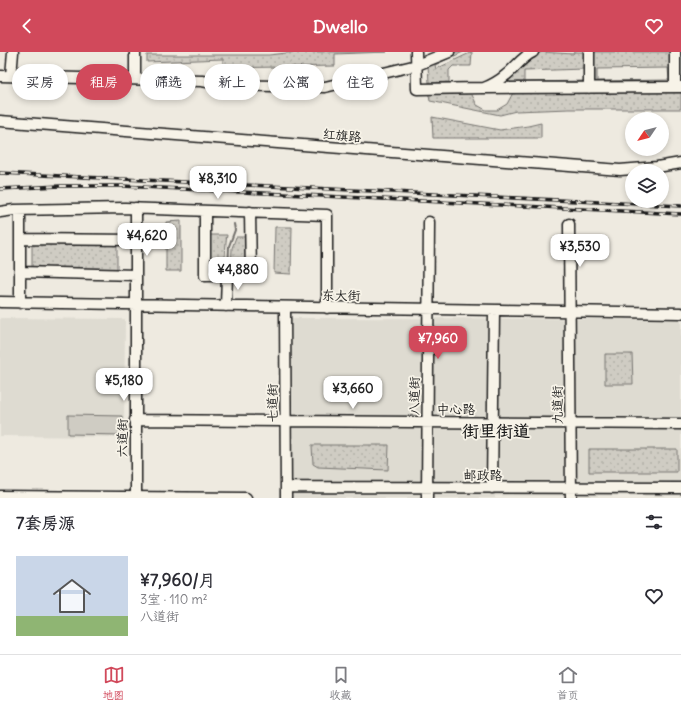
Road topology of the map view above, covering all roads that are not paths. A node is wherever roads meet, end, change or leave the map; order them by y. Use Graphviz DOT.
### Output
graph roads {
  1 [pos="13,52"];
  2 [pos="135,52"];
  3 [pos="416,52"];
  4 [pos="449,52"];
  5 [pos="533,52"];
  6 [pos="589,52"];
  7 [pos="676,52"];
  8 [pos="416,66"];
  9 [pos="0,76"];
  10 [pos="11,76"];
  11 [pos="135,79"];
  12 [pos="678,87"];
  13 [pos="484,88"];
  14 [pos="589,88"];
  15 [pos="0,121"];
  16 [pos="681,163"];
  17 [pos="136,208"];
  18 [pos="20,210"];
  19 [pos="205,211"];
  20 [pos="0,212"];
  21 [pos="250,212"];
  22 [pos="429,222"];
  23 [pos="569,224"];
  24 [pos="20,239"];
  25 [pos="136,240"];
  26 [pos="20,272"];
  27 [pos="136,275"];
  28 [pos="227,275"];
  29 [pos="0,302"];
  30 [pos="20,303"];
  31 [pos="136,305"];
  32 [pos="226,306"];
  33 [pos="284,307"];
  34 [pos="327,308"];
  35 [pos="428,310"];
  36 [pos="494,310"];
  37 [pos="570,312"];
  38 [pos="681,313"];
  39 [pos="135,420"];
  40 [pos="285,421"];
  41 [pos="427,422"];
  42 [pos="493,422"];
  43 [pos="571,422"];
  44 [pos="681,424"];
  45 [pos="286,487"];
  46 [pos="427,487"];
  47 [pos="492,488"];
  48 [pos="681,488"];
  49 [pos="571,493"];
  50 [pos="0,496"];
  51 [pos="136,497"];
  52 [pos="246,498"];
  53 [pos="286,498"];
  54 [pos="427,498"];
  1 -- 10 [label="street"];
  2 -- 11 [label="street"];
  3 -- 8 [label="street"];
  4 -- 8 [label="street"];
  5 -- 13 [label="street"];
  6 -- 14 [label="street"];
  7 -- 12 [label="street"];
  8 -- 11 [label="street"];
  8 -- 13 [label="street"];
  9 -- 10 [label="street"];
  10 -- 11 [label="street"];
  12 -- 14 [label="street"];
  13 -- 14 [label="street"];
  15 -- 16 [label="street, 红旗路"];
  17 -- 18 [label="street"];
  17 -- 19 [label="street"];
  17 -- 25 [label="street, 六道街"];
  18 -- 20 [label="street"];
  18 -- 24 [label="street"];
  19 -- 21 [label="street"];
  19 -- 28 [label="street"];
  21 -- 28 [label="street"];
  21 -- 34 [label="street"];
  22 -- 35 [label="street, 八道街"];
  23 -- 37 [label="street, 九道街"];
  24 -- 25 [label="street"];
  24 -- 26 [label="street"];
  25 -- 27 [label="street, 六道街"];
  26 -- 27 [label="street"];
  26 -- 30 [label="street"];
  27 -- 31 [label="street, 六道街"];
  28 -- 32 [label="street"];
  29 -- 30 [label="street, 东大街"];
  30 -- 31 [label="street, 东大街"];
  31 -- 32 [label="street, 东大街"];
  31 -- 39 [label="street, 六道街"];
  32 -- 33 [label="street, 东大街"];
  33 -- 34 [label="street, 东大街"];
  33 -- 40 [label="street, 七道街"];
  34 -- 35 [label="street, 东大街"];
  35 -- 36 [label="street, 东大街"];
  35 -- 41 [label="street, 八道街"];
  36 -- 37 [label="street, 东大街"];
  36 -- 42 [label="street"];
  37 -- 38 [label="street, 东大街"];
  37 -- 43 [label="street, 九道街"];
  39 -- 40 [label="street, 中心路"];
  39 -- 51 [label="street, 六道街"];
  40 -- 41 [label="street, 中心路"];
  40 -- 45 [label="street, 七道街"];
  41 -- 42 [label="street, 中心路"];
  41 -- 46 [label="street, 八道街"];
  42 -- 43 [label="street, 中心路"];
  42 -- 47 [label="street"];
  43 -- 44 [label="street, 中心路"];
  43 -- 49 [label="street, 九道街"];
  45 -- 46 [label="street, 邮政路"];
  45 -- 53 [label="street, 七道街"];
  46 -- 47 [label="street, 邮政路"];
  46 -- 54 [label="street, 八道街"];
  47 -- 49 [label="street, 邮政路"];
  48 -- 49 [label="street, 邮政路"];
  50 -- 51 [label="street"];
  51 -- 52 [label="street"];
}
